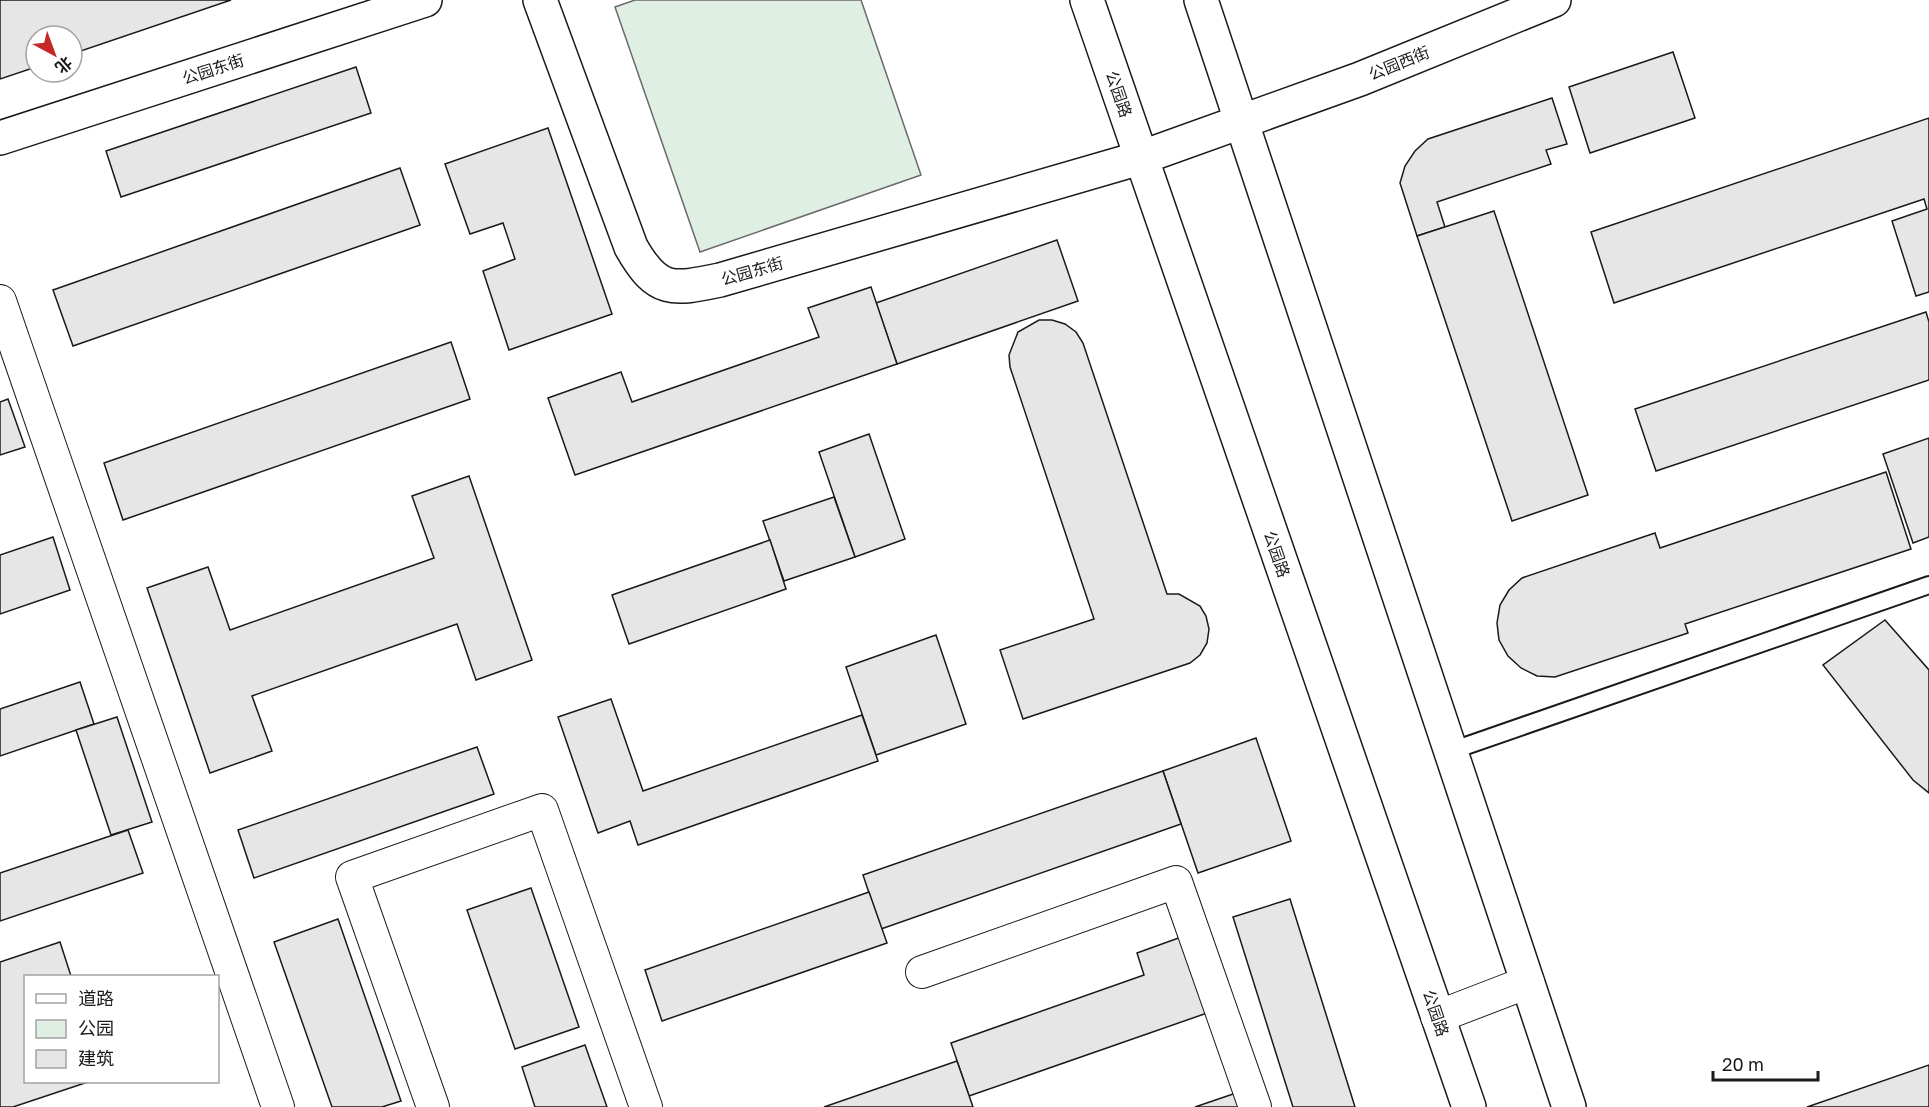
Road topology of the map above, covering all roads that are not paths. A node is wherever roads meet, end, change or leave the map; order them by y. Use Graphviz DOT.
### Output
graph roads {
  1 [pos="540,0"];
  2 [pos="1087,0"];
  3 [pos="1202,0"];
  4 [pos="1554,0"];
  5 [pos="422,1"];
  6 [pos="1242,123"];
  7 [pos="0,138"];
  8 [pos="1140,158"];
  9 [pos="0,300"];
  10 [pos="1929,585"];
  11 [pos="1451,751"];
  12 [pos="922,972"];
  13 [pos="1528,982"];
  14 [pos="1437,1017"];
  15 [pos="278,1107"];
  16 [pos="433,1107"];
  17 [pos="646,1107"];
  18 [pos="1255,1107"];
  19 [pos="1469,1107"];
  20 [pos="1569,1107"];
  1 -- 8 [label="street, 公园东街"];
  2 -- 8 [label="street, 公园路"];
  3 -- 6 [label="street"];
  4 -- 6 [label="street, 公园西街"];
  5 -- 7 [label="street, 公园东街"];
  6 -- 8 [label="street, 公园东街"];
  6 -- 11 [label="street"];
  8 -- 14 [label="street, 公园路"];
  9 -- 15 [label="street"];
  10 -- 11 [label="lane"];
  11 -- 13 [label="street"];
  12 -- 18 [label="street"];
  13 -- 14 [label="street"];
  13 -- 20 [label="street"];
  14 -- 19 [label="street, 公园路"];
  16 -- 17 [label="street"];
}
